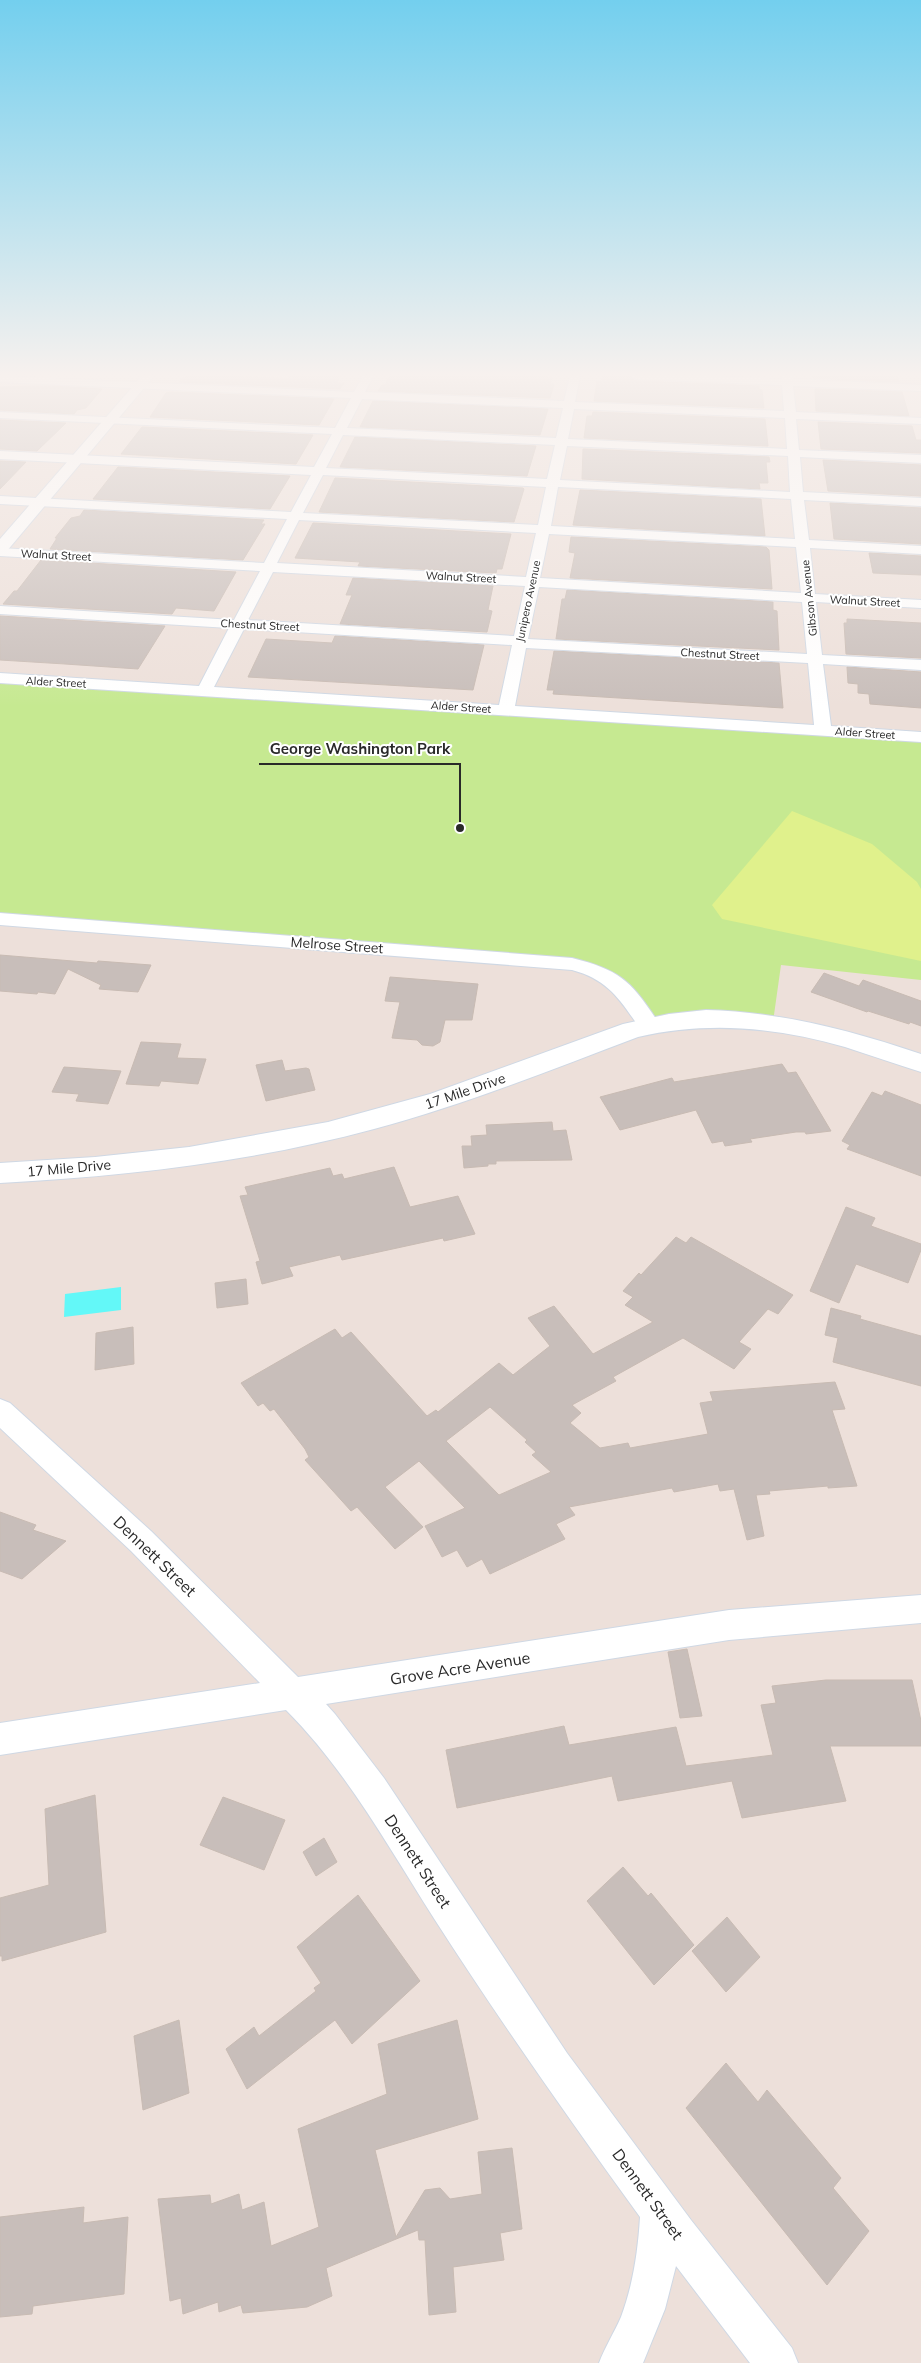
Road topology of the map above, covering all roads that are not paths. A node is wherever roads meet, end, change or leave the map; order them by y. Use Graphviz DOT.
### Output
graph roads {
  1 [pos="53,486"];
  2 [pos="311,486"];
  3 [pos="552,486"];
  4 [pos="620,486"];
  5 [pos="796,486"];
  6 [pos="797,495"];
  7 [pos="0,500"];
  8 [pos="39,502"];
  9 [pos="921,502"];
  10 [pos="296,516"];
  11 [pos="543,530"];
  12 [pos="803,544"];
  13 [pos="0,550"];
  14 [pos="921,550"];
  15 [pos="269,566"];
  16 [pos="532,582"];
  17 [pos="809,598"];
  18 [pos="921,604"];
  19 [pos="0,610"];
  20 [pos="237,624"];
  21 [pos="519,642"];
  22 [pos="816,659"];
  23 [pos="921,665"];
  24 [pos="0,678"];
  25 [pos="204,691"];
  26 [pos="506,710"];
  27 [pos="824,730"];
  28 [pos="921,737"];
  29 [pos="0,919"];
  30 [pos="649,1025"];
  31 [pos="921,1063"];
  32 [pos="0,1173"];
  33 [pos="0,1411"];
  34 [pos="921,1609"];
  35 [pos="295,1694"];
  36 [pos="0,1739"];
  37 [pos="660,2211"];
  38 [pos="620,2363"];
  39 [pos="777,2363"];
  1 -- 8 [label="main road"];
  2 -- 10 [label="street"];
  3 -- 11 [label="street, Junipero Avenue"];
  4 -- 6 [label="street"];
  5 -- 6 [label="street, Gibson Avenue"];
  6 -- 9 [label="street"];
  6 -- 12 [label="street, Gibson Avenue"];
  7 -- 8 [label="street"];
  8 -- 10 [label="street"];
  8 -- 13 [label="main road"];
  10 -- 11 [label="street"];
  10 -- 15 [label="street"];
  11 -- 12 [label="street"];
  11 -- 16 [label="street, Junipero Avenue"];
  12 -- 14 [label="street"];
  12 -- 17 [label="street, Gibson Avenue"];
  13 -- 15 [label="street, Walnut Street"];
  15 -- 16 [label="street, Walnut Street"];
  15 -- 20 [label="street"];
  16 -- 17 [label="street, Walnut Street"];
  16 -- 21 [label="street, Junipero Avenue"];
  17 -- 18 [label="street, Walnut Street"];
  17 -- 22 [label="street, Gibson Avenue"];
  19 -- 20 [label="street, Chestnut Street"];
  20 -- 21 [label="street, Chestnut Street"];
  20 -- 25 [label="street"];
  21 -- 22 [label="street, Chestnut Street"];
  21 -- 26 [label="street, Junipero Avenue"];
  22 -- 23 [label="street, Chestnut Street"];
  22 -- 27 [label="street, Gibson Avenue"];
  24 -- 25 [label="street, Alder Street"];
  25 -- 26 [label="street, Alder Street"];
  26 -- 27 [label="street, Alder Street"];
  27 -- 28 [label="street, Alder Street"];
  29 -- 30 [label="street, Melrose Street"];
  30 -- 31 [label="main road, 17 Mile Drive"];
  30 -- 32 [label="main road, 17 Mile Drive"];
  33 -- 35 [label="street, Dennett Street"];
  34 -- 35 [label="street, Grove Acre Avenue"];
  35 -- 36 [label="street, Grove Acre Avenue"];
  35 -- 37 [label="street, Dennett Street"];
  37 -- 38 [label="street"];
  37 -- 39 [label="street, Dennett Street"];
}
